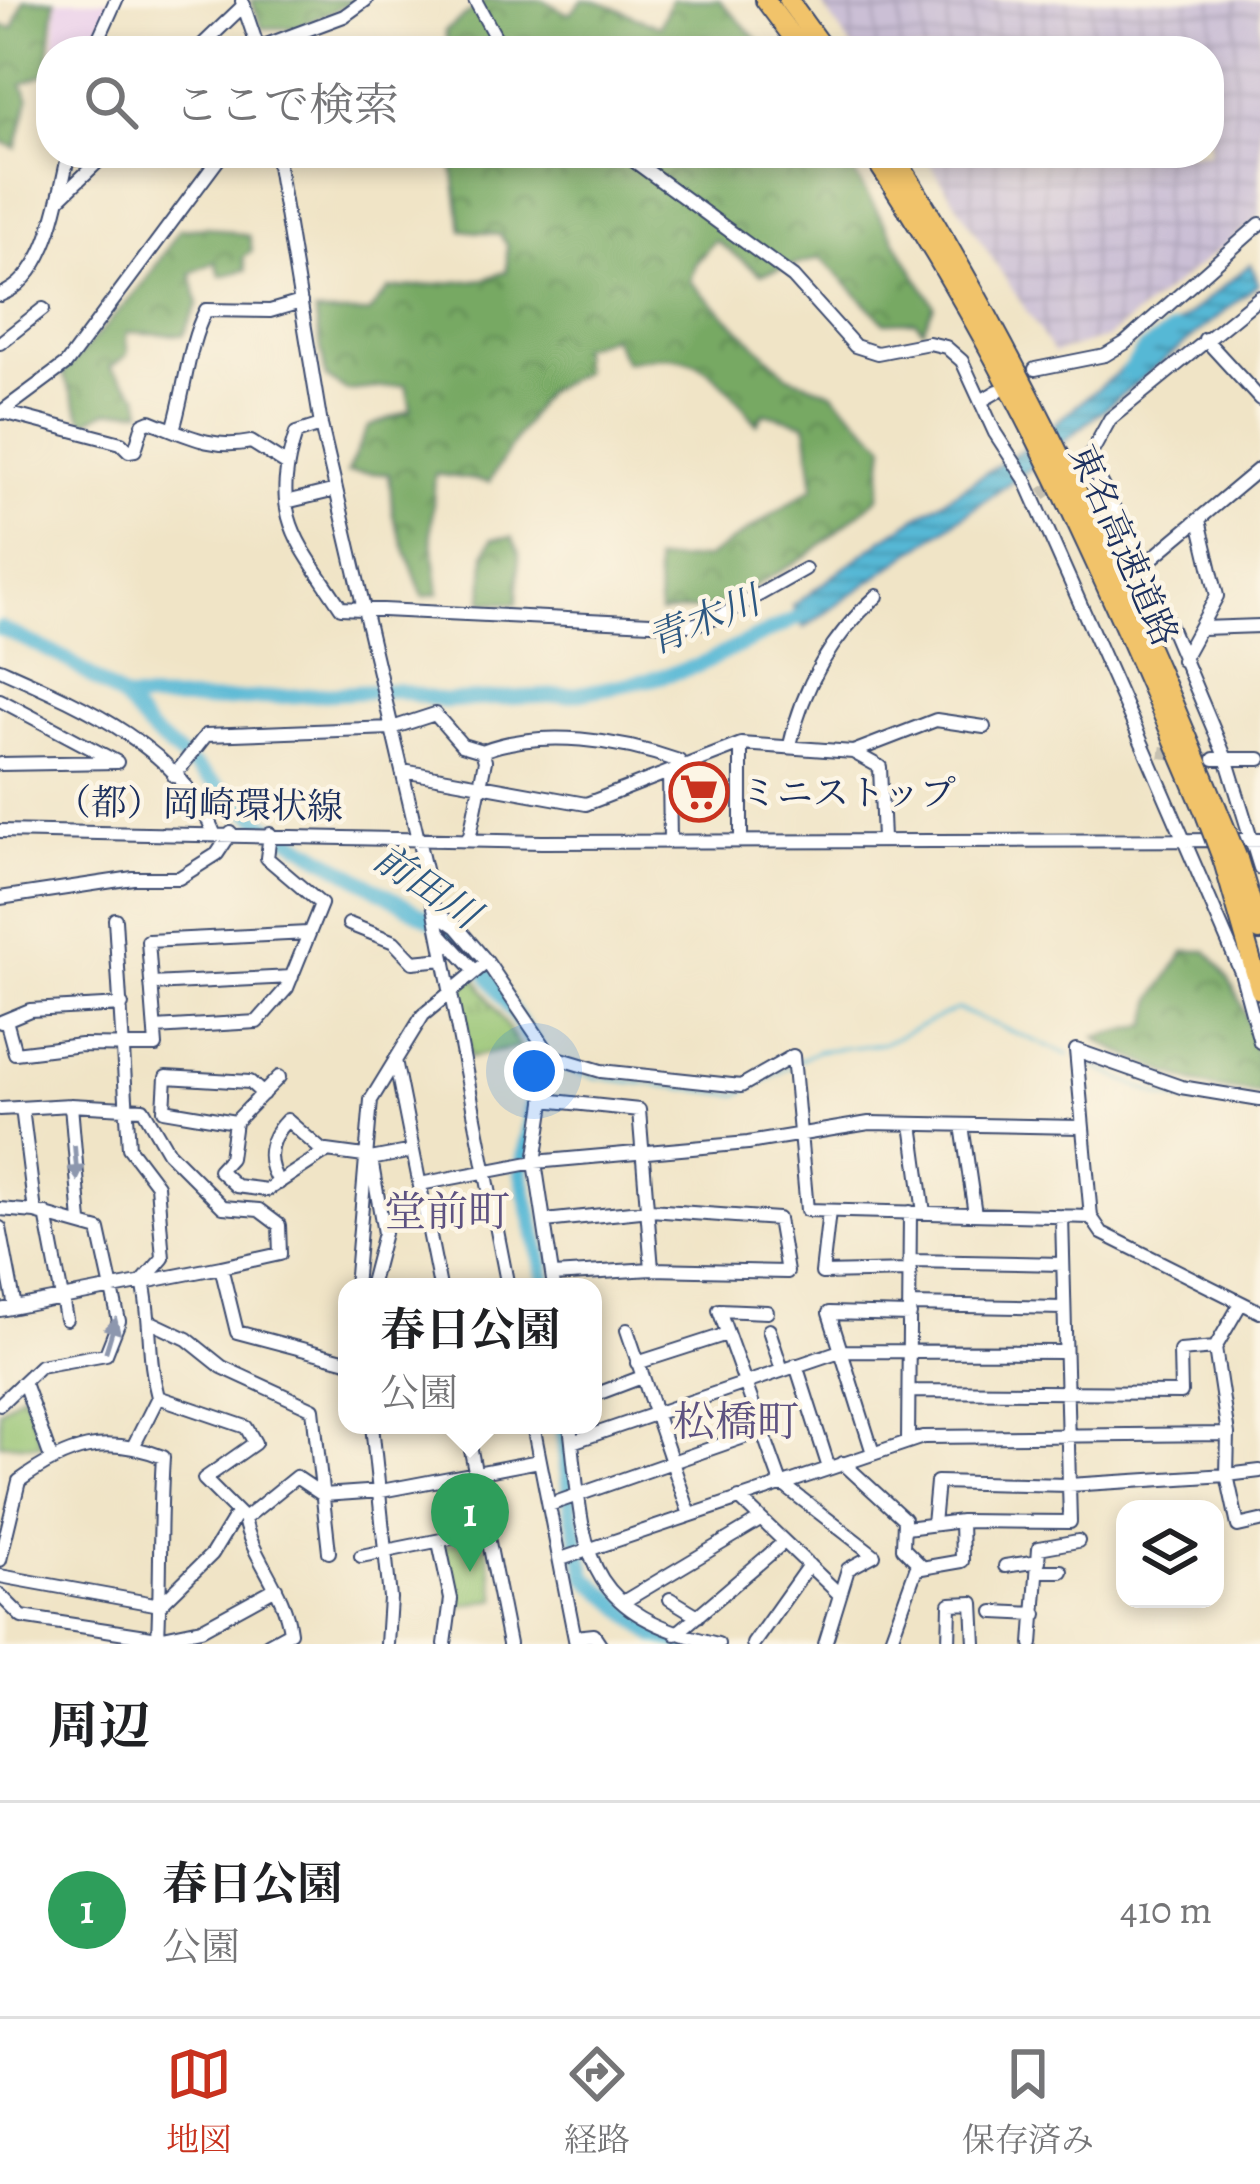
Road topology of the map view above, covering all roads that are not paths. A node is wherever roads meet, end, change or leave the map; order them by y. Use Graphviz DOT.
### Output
graph roads {
  1 [pos="116,0"];
  2 [pos="366,0"];
  3 [pos="475,0"];
  4 [pos="765,0"];
  5 [pos="788,0"];
  6 [pos="243,2"];
  7 [pos="100,36"];
  8 [pos="210,36"];
  9 [pos="254,36"];
  10 [pos="292,36"];
  11 [pos="495,36"];
  12 [pos="791,36"];
  13 [pos="814,36"];
  14 [pos="65,168"];
  15 [pos="91,168"];
  16 [pos="212,168"];
  17 [pos="279,168"];
  18 [pos="644,168"];
  19 [pos="881,168"];
  20 [pos="901,168"];
  21 [pos="58,200"];
  22 [pos="1260,224"];
  23 [pos="0,295"];
  24 [pos="1260,297"];
  25 [pos="301,302"];
  26 [pos="44,309"];
  27 [pos="1205,339"];
  28 [pos="0,343"];
  29 [pos="1035,369"];
  30 [pos="998,391"];
  31 [pos="1260,400"];
  32 [pos="981,401"];
  33 [pos="1031,407"];
  34 [pos="1,413"];
  35 [pos="321,425"];
  36 [pos="173,430"];
  37 [pos="286,464"];
  38 [pos="1260,469"];
  39 [pos="336,490"];
  40 [pos="286,502"];
  41 [pos="1199,520"];
  42 [pos="1144,565"];
  43 [pos="805,569"];
  44 [pos="877,596"];
  45 [pos="365,613"];
  46 [pos="1260,626"];
  47 [pos="1202,628"];
  48 [pos="1182,660"];
  49 [pos="0,669"];
  50 [pos="0,700"];
  51 [pos="391,727"];
  52 [pos="984,727"];
  53 [pos="741,744"];
  54 [pos="790,745"];
  55 [pos="482,751"];
  56 [pos="854,752"];
  57 [pos="1260,759"];
  58 [pos="1220,760"];
  59 [pos="0,764"];
  60 [pos="676,770"];
  61 [pos="177,772"];
  62 [pos="403,772"];
  63 [pos="482,785"];
  64 [pos="0,831"];
  65 [pos="214,832"];
  66 [pos="230,832"];
  67 [pos="270,834"];
  68 [pos="418,838"];
  69 [pos="741,839"];
  70 [pos="883,839"];
  71 [pos="470,840"];
  72 [pos="1181,840"];
  73 [pos="1257,840"];
  74 [pos="670,842"];
  75 [pos="1230,860"];
  76 [pos="1260,868"];
  77 [pos="0,898"];
  78 [pos="435,912"];
  79 [pos="116,919"];
  80 [pos="349,923"];
  81 [pos="1260,931"];
  82 [pos="439,932"];
  83 [pos="308,933"];
  84 [pos="444,959"];
  85 [pos="488,962"];
  86 [pos="475,971"];
  87 [pos="292,977"];
  88 [pos="151,985"];
  89 [pos="1260,990"];
  90 [pos="450,992"];
  91 [pos="122,1005"];
  92 [pos="3,1021"];
  93 [pos="154,1028"];
  94 [pos="1260,1042"];
  95 [pos="123,1047"];
  96 [pos="551,1056"];
  97 [pos="395,1060"];
  98 [pos="279,1077"];
  99 [pos="263,1094"];
  100 [pos="544,1100"];
  101 [pos="1260,1100"];
  102 [pos="71,1105"];
  103 [pos="126,1106"];
  104 [pos="22,1108"];
  105 [pos="0,1109"];
  106 [pos="236,1122"];
  107 [pos="912,1124"];
  108 [pos="962,1125"];
  109 [pos="1081,1126"];
  110 [pos="802,1136"];
  111 [pos="413,1150"];
  112 [pos="325,1153"];
  113 [pos="644,1154"];
  114 [pos="367,1159"];
  115 [pos="535,1162"];
  116 [pos="486,1172"];
  117 [pos="279,1183"];
  118 [pos="419,1184"];
  119 [pos="0,1209"];
  120 [pos="650,1210"];
  121 [pos="830,1210"];
  122 [pos="40,1213"];
  123 [pos="917,1213"];
  124 [pos="975,1214"];
  125 [pos="1063,1216"];
  126 [pos="1091,1217"];
  127 [pos="545,1221"];
  128 [pos="81,1222"];
  129 [pos="0,1228"];
  130 [pos="1063,1264"];
  131 [pos="910,1266"];
  132 [pos="221,1267"];
  133 [pos="652,1269"];
  134 [pos="356,1278"];
  135 [pos="372,1278"];
  136 [pos="438,1278"];
  137 [pos="506,1278"];
  138 [pos="553,1278"];
  139 [pos="578,1278"];
  140 [pos="143,1281"];
  141 [pos="112,1286"];
  142 [pos="62,1297"];
  143 [pos="1241,1303"];
  144 [pos="15,1307"];
  145 [pos="1064,1308"];
  146 [pos="0,1310"];
  147 [pos="910,1310"];
  148 [pos="767,1312"];
  149 [pos="1260,1312"];
  150 [pos="66,1319"];
  151 [pos="153,1323"];
  152 [pos="627,1330"];
  153 [pos="769,1330"];
  154 [pos="727,1334"];
  155 [pos="909,1348"];
  156 [pos="1215,1348"];
  157 [pos="840,1351"];
  158 [pos="1064,1352"];
  159 [pos="338,1359"];
  160 [pos="789,1368"];
  161 [pos="640,1370"];
  162 [pos="23,1383"];
  163 [pos="744,1383"];
  164 [pos="602,1391"];
  165 [pos="909,1391"];
  166 [pos="1066,1396"];
  167 [pos="158,1397"];
  168 [pos="0,1404"];
  169 [pos="654,1413"];
  170 [pos="602,1431"];
  171 [pos="761,1431"];
  172 [pos="375,1434"];
  173 [pos="468,1434"];
  174 [pos="534,1434"];
  175 [pos="571,1434"];
  176 [pos="595,1434"];
  177 [pos="1228,1434"];
  178 [pos="1067,1439"];
  179 [pos="908,1441"];
  180 [pos="572,1442"];
  181 [pos="134,1445"];
  182 [pos="873,1453"];
  183 [pos="51,1458"];
  184 [pos="539,1461"];
  185 [pos="672,1463"];
  186 [pos="836,1466"];
  187 [pos="1260,1471"];
  188 [pos="474,1473"];
  189 [pos="1227,1475"];
  190 [pos="781,1483"];
  191 [pos="1069,1485"];
  192 [pos="381,1491"];
  193 [pos="323,1496"];
  194 [pos="576,1497"];
  195 [pos="739,1498"];
  196 [pos="555,1503"];
  197 [pos="689,1512"];
  198 [pos="240,1516"];
  199 [pos="5,1518"];
  200 [pos="760,1520"];
  201 [pos="962,1521"];
  202 [pos="1260,1521"];
  203 [pos="933,1524"];
  204 [pos="906,1528"];
  205 [pos="486,1531"];
  206 [pos="1078,1541"];
  207 [pos="439,1542"];
  208 [pos="784,1542"];
  209 [pos="903,1548"];
  210 [pos="587,1549"];
  211 [pos="329,1552"];
  212 [pos="386,1552"];
  213 [pos="874,1555"];
  214 [pos="361,1556"];
  215 [pos="561,1559"];
  216 [pos="0,1560"];
  217 [pos="809,1565"];
  218 [pos="920,1565"];
  219 [pos="1005,1565"];
  220 [pos="1039,1566"];
  221 [pos="1061,1571"];
  222 [pos="0,1576"];
  223 [pos="276,1588"];
  224 [pos="0,1595"];
  225 [pos="840,1595"];
  226 [pos="670,1600"];
  227 [pos="623,1602"];
  228 [pos="160,1605"];
  229 [pos="994,1612"];
  230 [pos="1036,1614"];
  231 [pos="698,1616"];
  232 [pos="676,1634"];
  233 [pos="156,1641"];
  234 [pos="575,1641"];
  235 [pos="268,1644"];
  236 [pos="387,1644"];
  237 [pos="445,1644"];
  238 [pos="509,1644"];
  239 [pos="599,1644"];
  240 [pos="718,1644"];
  241 [pos="753,1644"];
  242 [pos="825,1644"];
  243 [pos="889,1644"];
  244 [pos="950,1644"];
  245 [pos="975,1644"];
  246 [pos="1032,1644"];
  1 -- 7 [label="street"];
  2 -- 10 [label="street"];
  3 -- 11 [label="street"];
  4 -- 12 [label="highway"];
  5 -- 13 [label="highway"];
  6 -- 8 [label="street"];
  6 -- 9 [label="street"];
  14 -- 21 [label="street"];
  15 -- 21 [label="street"];
  16 -- 34 [label="street"];
  17 -- 25 [label="street"];
  18 -- 32 [label="street"];
  19 -- 33 [label="highway, 東名高速道路"];
  20 -- 33 [label="highway, 東名高速道路"];
  21 -- 23 [label="street"];
  22 -- 29 [label="street"];
  24 -- 27 [label="street"];
  25 -- 35 [label="street"];
  25 -- 36 [label="street"];
  26 -- 28 [label="street"];
  27 -- 31 [label="street"];
  27 -- 42 [label="street"];
  30 -- 32 [label="street"];
  32 -- 72 [label="street"];
  33 -- 75 [label="highway, 東名高速道路, bridge"];
  34 -- 36 [label="street"];
  35 -- 37 [label="street"];
  35 -- 39 [label="street"];
  36 -- 37 [label="street"];
  37 -- 40 [label="street"];
  38 -- 41 [label="street"];
  39 -- 40 [label="street"];
  39 -- 45 [label="street"];
  40 -- 45 [label="street"];
  41 -- 42 [label="street"];
  41 -- 47 [label="street"];
  42 -- 48 [label="street"];
  43 -- 45 [label="street"];
  44 -- 54 [label="street"];
  45 -- 51 [label="street"];
  46 -- 47 [label="street"];
  47 -- 48 [label="street"];
  48 -- 58 [label="street"];
  49 -- 61 [label="street"];
  50 -- 59 [label="street"];
  51 -- 55 [label="street"];
  51 -- 61 [label="street"];
  51 -- 62 [label="street"];
  52 -- 56 [label="street"];
  53 -- 54 [label="street"];
  53 -- 60 [label="street"];
  53 -- 69 [label="street"];
  54 -- 56 [label="street"];
  55 -- 60 [label="street"];
  55 -- 63 [label="street"];
  56 -- 70 [label="street"];
  57 -- 58 [label="street"];
  58 -- 73 [label="street"];
  60 -- 63 [label="street"];
  60 -- 74 [label="street"];
  61 -- 65 [label="street"];
  62 -- 63 [label="street"];
  62 -- 68 [label="street"];
  63 -- 71 [label="street"];
  64 -- 65 [label="street, （都）岡崎環状線"];
  65 -- 66 [label="street, （都）岡崎環状線"];
  66 -- 67 [label="street, （都）岡崎環状線"];
  66 -- 77 [label="street"];
  67 -- 68 [label="street, （都）岡崎環状線"];
  67 -- 83 [label="street"];
  68 -- 71 [label="street, （都）岡崎環状線"];
  68 -- 78 [label="street"];
  69 -- 70 [label="street, （都）岡崎環状線"];
  69 -- 74 [label="street, （都）岡崎環状線"];
  70 -- 72 [label="street, （都）岡崎環状線"];
  71 -- 74 [label="street, （都）岡崎環状線"];
  72 -- 73 [label="street, （都）岡崎環状線"];
  72 -- 94 [label="street"];
  73 -- 76 [label="street"];
  75 -- 81 [label="highway, 東名高速道路"];
  75 -- 89 [label="highway, 東名高速道路"];
  78 -- 82 [label="street"];
  78 -- 85 [label="street"];
  79 -- 91 [label="street"];
  80 -- 84 [label="street"];
  82 -- 84 [label="street"];
  82 -- 86 [label="street"];
  83 -- 87 [label="street"];
  83 -- 88 [label="street"];
  84 -- 90 [label="street"];
  85 -- 86 [label="street"];
  85 -- 96 [label="street"];
  86 -- 90 [label="street"];
  87 -- 88 [label="street"];
  87 -- 93 [label="street"];
  88 -- 93 [label="street"];
  90 -- 97 [label="street"];
  90 -- 116 [label="street"];
  91 -- 92 [label="street"];
  91 -- 95 [label="street"];
  92 -- 95 [label="street"];
  93 -- 95 [label="street"];
  95 -- 103 [label="street"];
  96 -- 100 [label="street"];
  96 -- 110 [label="street"];
  97 -- 111 [label="street"];
  97 -- 114 [label="street"];
  98 -- 99 [label="street"];
  99 -- 106 [label="street"];
  99 -- 106 [label="street"];
  100 -- 113 [label="street"];
  100 -- 115 [label="street"];
  101 -- 109 [label="street"];
  102 -- 103 [label="street"];
  102 -- 104 [label="street"];
  102 -- 128 [label="street, one-way"];
  103 -- 132 [label="street"];
  103 -- 140 [label="street"];
  104 -- 105 [label="street"];
  104 -- 122 [label="street"];
  106 -- 117 [label="street"];
  107 -- 108 [label="street"];
  107 -- 110 [label="street"];
  107 -- 123 [label="street"];
  108 -- 109 [label="street"];
  108 -- 124 [label="street"];
  109 -- 126 [label="street"];
  110 -- 113 [label="street"];
  110 -- 121 [label="street"];
  111 -- 114 [label="street"];
  111 -- 118 [label="street"];
  112 -- 114 [label="street"];
  112 -- 117 [label="street"];
  112 -- 117 [label="street"];
  113 -- 115 [label="street"];
  113 -- 120 [label="street"];
  114 -- 134 [label="street"];
  114 -- 135 [label="street"];
  115 -- 116 [label="street"];
  115 -- 127 [label="street"];
  116 -- 118 [label="street"];
  116 -- 137 [label="street"];
  118 -- 136 [label="street"];
  119 -- 122 [label="street"];
  120 -- 127 [label="street"];
  120 -- 133 [label="street"];
  120 -- 133 [label="street"];
  121 -- 123 [label="street"];
  121 -- 131 [label="street"];
  122 -- 128 [label="street"];
  122 -- 142 [label="street"];
  123 -- 124 [label="street"];
  123 -- 131 [label="street"];
  124 -- 125 [label="street"];
  125 -- 126 [label="street"];
  125 -- 130 [label="street"];
  126 -- 143 [label="street"];
  127 -- 138 [label="street"];
  128 -- 141 [label="street"];
  129 -- 144 [label="street"];
  130 -- 131 [label="street"];
  130 -- 145 [label="street"];
  131 -- 147 [label="street"];
  132 -- 140 [label="street"];
  132 -- 159 [label="street"];
  133 -- 139 [label="street"];
  140 -- 141 [label="street"];
  140 -- 151 [label="street"];
  141 -- 142 [label="street"];
  162 -- 141 [label="street, one-way"];
  142 -- 144 [label="street"];
  142 -- 150 [label="street"];
  143 -- 149 [label="street"];
  143 -- 156 [label="street"];
  144 -- 146 [label="street"];
  145 -- 147 [label="street"];
  145 -- 158 [label="street"];
  147 -- 155 [label="street"];
  147 -- 157 [label="street"];
  148 -- 154 [label="street"];
  151 -- 167 [label="street"];
  151 -- 193 [label="street"];
  152 -- 161 [label="street"];
  153 -- 160 [label="street"];
  154 -- 161 [label="street"];
  154 -- 163 [label="street"];
  155 -- 157 [label="street"];
  155 -- 158 [label="street"];
  155 -- 165 [label="street"];
  156 -- 166 [label="street"];
  156 -- 177 [label="street"];
  157 -- 160 [label="street"];
  157 -- 182 [label="street"];
  158 -- 166 [label="street"];
  160 -- 163 [label="street"];
  160 -- 186 [label="street"];
  161 -- 164 [label="street"];
  161 -- 169 [label="street"];
  162 -- 168 [label="street"];
  162 -- 183 [label="street"];
  163 -- 169 [label="street"];
  163 -- 171 [label="street"];
  165 -- 166 [label="street"];
  165 -- 179 [label="street"];
  166 -- 178 [label="street"];
  167 -- 181 [label="street"];
  167 -- 198 [label="street"];
  169 -- 170 [label="street"];
  169 -- 185 [label="street"];
  171 -- 185 [label="street"];
  171 -- 190 [label="street"];
  172 -- 192 [label="street"];
  173 -- 188 [label="street"];
  174 -- 184 [label="street"];
  175 -- 180 [label="street"];
  176 -- 180 [label="street"];
  177 -- 178 [label="street"];
  177 -- 189 [label="street"];
  178 -- 179 [label="street"];
  178 -- 191 [label="street"];
  179 -- 182 [label="street"];
  180 -- 194 [label="street"];
  181 -- 183 [label="street"];
  181 -- 228 [label="street"];
  182 -- 186 [label="street"];
  183 -- 199 [label="street"];
  184 -- 188 [label="street"];
  184 -- 196 [label="street"];
  185 -- 194 [label="street"];
  185 -- 197 [label="street"];
  186 -- 190 [label="street"];
  186 -- 204 [label="street"];
  187 -- 189 [label="street"];
  188 -- 192 [label="street"];
  188 -- 205 [label="street"];
  189 -- 191 [label="street"];
  189 -- 202 [label="street"];
  190 -- 195 [label="street"];
  190 -- 213 [label="street"];
  191 -- 201 [label="street"];
  191 -- 203 [label="street"];
  192 -- 193 [label="street"];
  192 -- 212 [label="street"];
  193 -- 198 [label="street"];
  193 -- 211 [label="street"];
  194 -- 196 [label="street"];
  194 -- 210 [label="street"];
  195 -- 197 [label="street"];
  195 -- 200 [label="street"];
  196 -- 215 [label="street"];
  197 -- 210 [label="street"];
  198 -- 223 [label="street"];
  198 -- 228 [label="street"];
  199 -- 216 [label="street"];
  200 -- 208 [label="street"];
  200 -- 227 [label="street"];
  201 -- 203 [label="street"];
  201 -- 218 [label="street"];
  203 -- 204 [label="street"];
  204 -- 209 [label="street"];
  205 -- 207 [label="street"];
  205 -- 238 [label="street"];
  206 -- 220 [label="street"];
  207 -- 212 [label="street"];
  207 -- 237 [label="street"];
  208 -- 217 [label="street"];
  208 -- 231 [label="street"];
  209 -- 213 [label="street"];
  209 -- 218 [label="street"];
  210 -- 215 [label="street"];
  210 -- 227 [label="street"];
  212 -- 214 [label="street"];
  212 -- 236 [label="street"];
  213 -- 225 [label="street"];
  215 -- 234 [label="street"];
  217 -- 225 [label="street"];
  217 -- 241 [label="street"];
  218 -- 243 [label="street"];
  219 -- 220 [label="street"];
  220 -- 221 [label="street"];
  220 -- 230 [label="street"];
  222 -- 228 [label="street"];
  223 -- 233 [label="street"];
  223 -- 235 [label="street"];
  224 -- 233 [label="street"];
  225 -- 242 [label="street"];
  226 -- 231 [label="street"];
  227 -- 232 [label="street"];
  228 -- 233 [label="street"];
  229 -- 230 [label="street"];
  230 -- 246 [label="street"];
  231 -- 232 [label="street"];
  232 -- 240 [label="street"];
  234 -- 239 [label="street"];
  244 -- 245 [label="street"];
}
